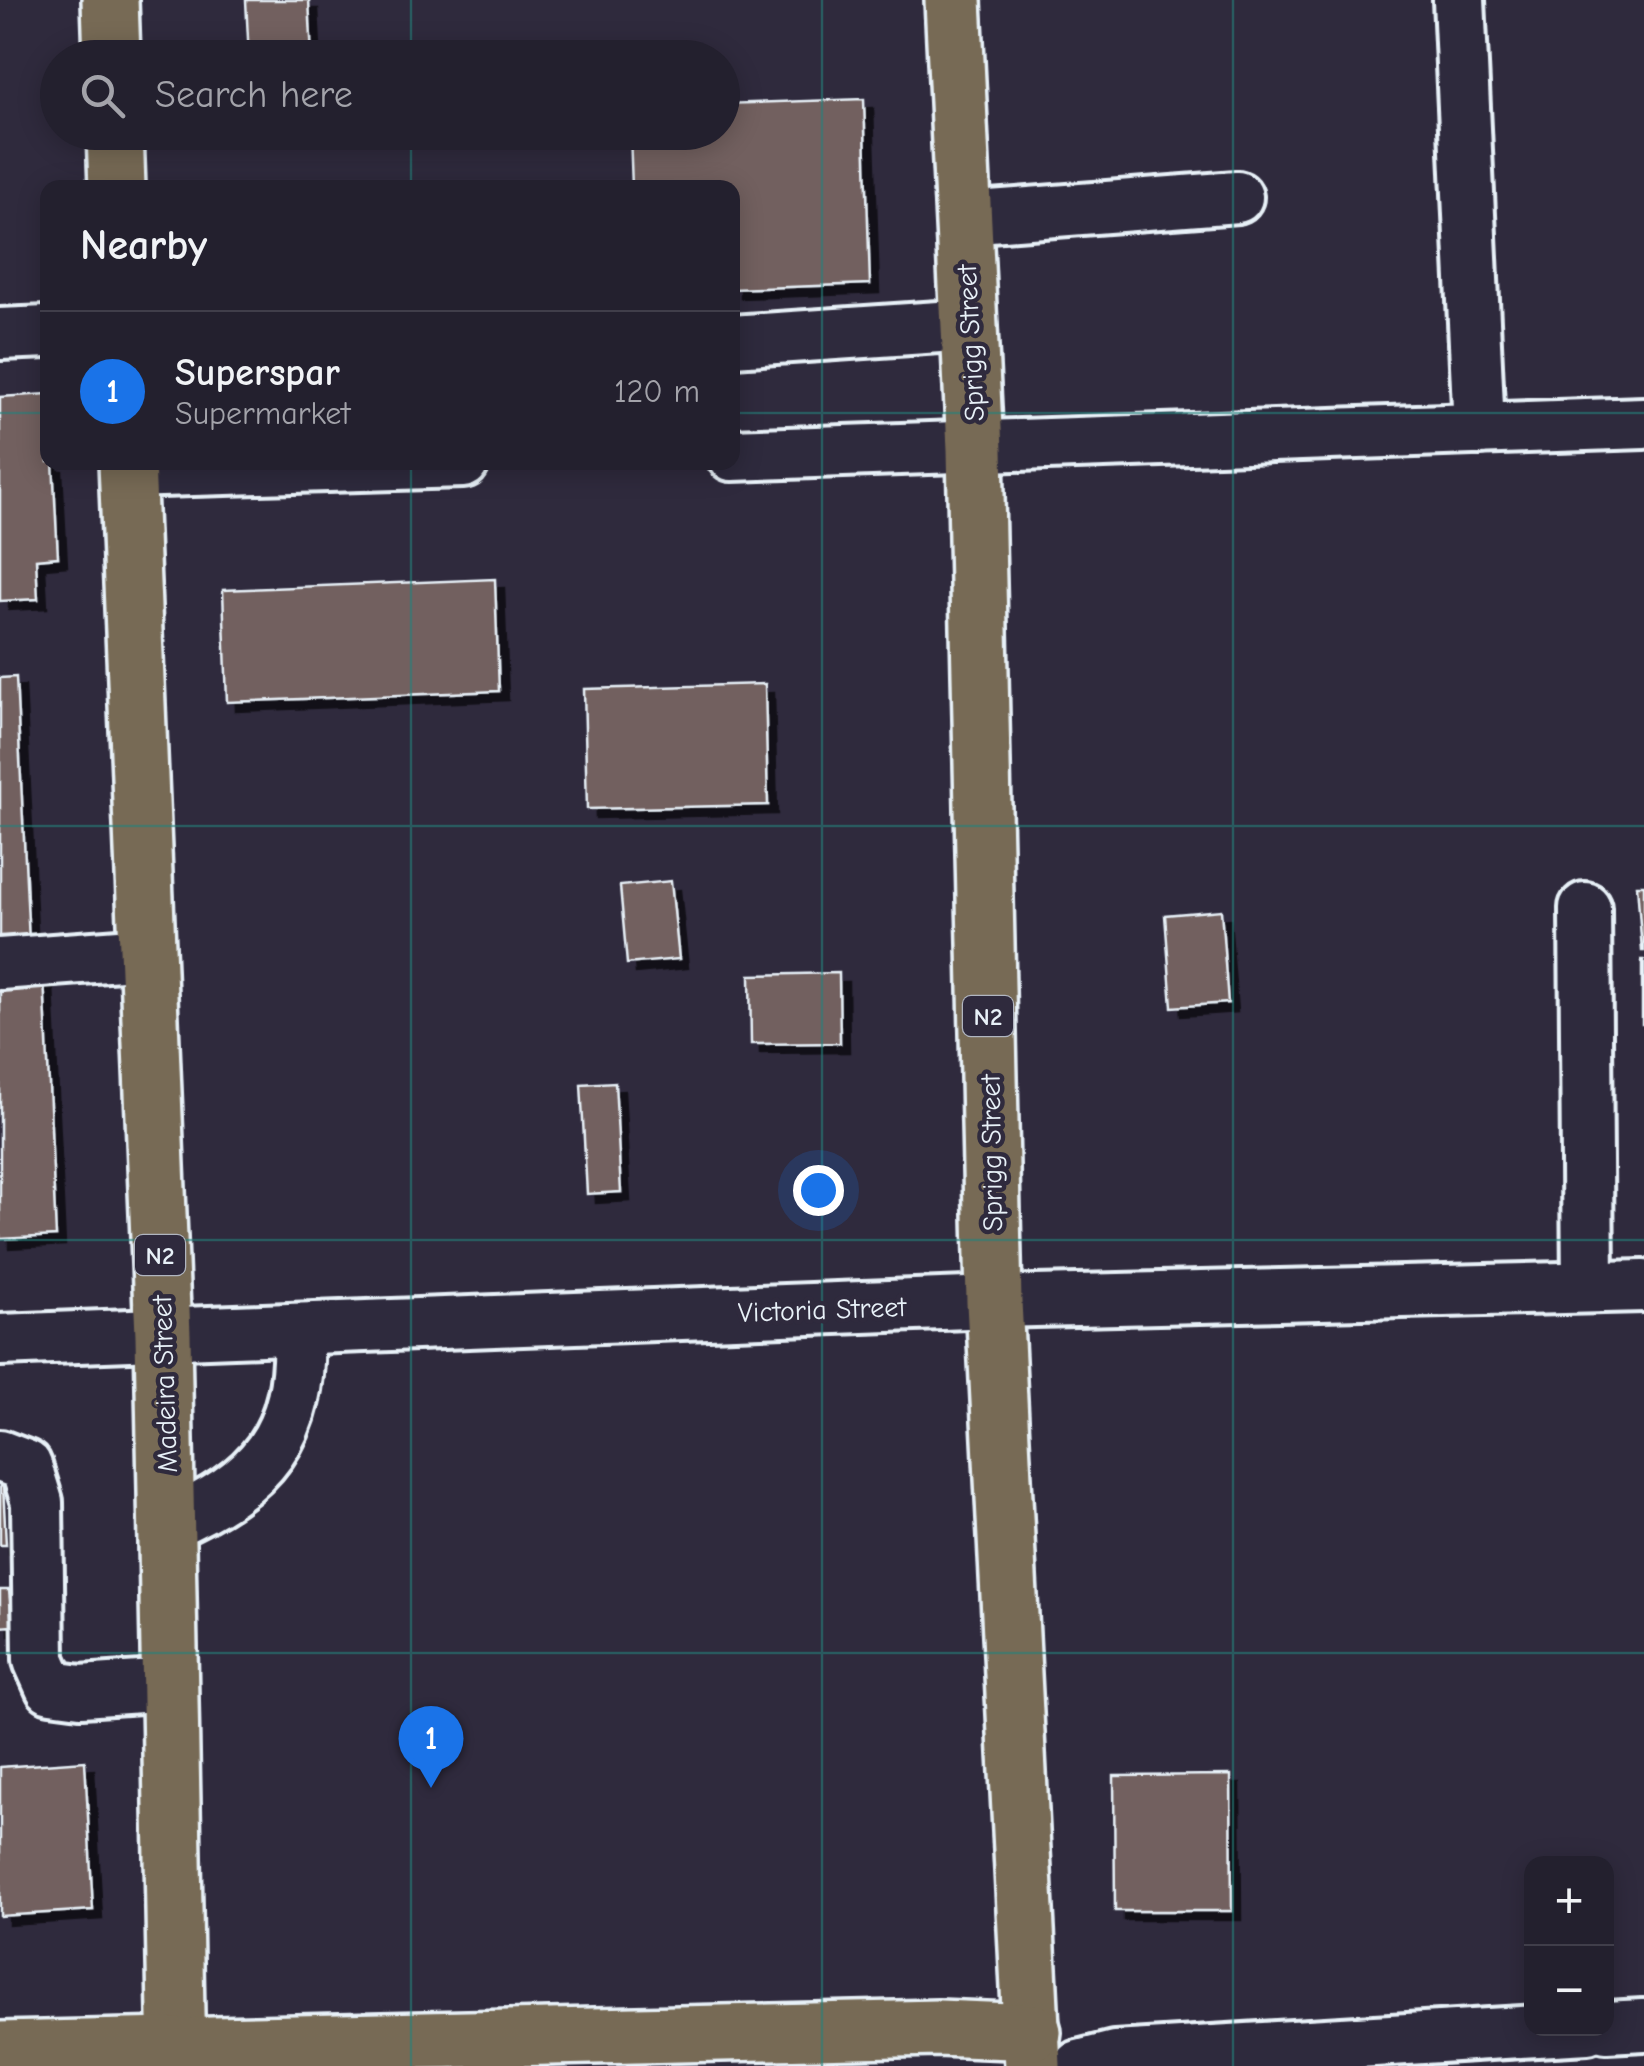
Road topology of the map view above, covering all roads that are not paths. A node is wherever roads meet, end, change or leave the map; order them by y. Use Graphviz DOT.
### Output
graph roads {
  1 [pos="110,0"];
  2 [pos="953,0"];
  3 [pos="1459,0"];
  4 [pos="111,40"];
  5 [pos="116,150"];
  6 [pos="117,180"];
  7 [pos="1236,198"];
  8 [pos="964,218"];
  9 [pos="969,325"];
  10 [pos="40,332"];
  11 [pos="0,334"];
  12 [pos="740,340"];
  13 [pos="1644,422"];
  14 [pos="1479,429"];
  15 [pos="976,448"];
  16 [pos="740,455"];
  17 [pos="128,470"];
  18 [pos="1585,908"];
  19 [pos="148,953"];
  20 [pos="0,964"];
  21 [pos="1644,1286"];
  22 [pos="1588,1287"];
  23 [pos="994,1302"];
  24 [pos="298,1330"];
  25 [pos="163,1335"];
  26 [pos="0,1340"];
  27 [pos="0,1456"];
  28 [pos="168,1524"];
  29 [pos="171,1685"];
  30 [pos="1644,2025"];
  31 [pos="1614,2027"];
  32 [pos="1524,2032"];
  33 [pos="1033,2049"];
  34 [pos="0,2050"];
  35 [pos="177,2057"];
  36 [pos="1097,2062"];
  1 -- 4 [label="highway"];
  2 -- 8 [label="highway, Sprigg Street / N2"];
  3 -- 14 [label="street"];
  5 -- 6 [label="highway"];
  7 -- 8 [label="street"];
  8 -- 9 [label="highway, Sprigg Street / N2"];
  9 -- 12 [label="street"];
  9 -- 15 [label="highway, Sprigg Street / N2"];
  10 -- 11 [label="street"];
  13 -- 14 [label="street"];
  14 -- 15 [label="street"];
  15 -- 16 [label="street"];
  15 -- 23 [label="highway, Sprigg Street / N2"];
  17 -- 19 [label="highway, Madeira Street / N2"];
  18 -- 22 [label="street"];
  19 -- 20 [label="street"];
  19 -- 25 [label="highway, Madeira Street / N2"];
  21 -- 22 [label="street, Victoria Street"];
  22 -- 23 [label="street, Victoria Street"];
  23 -- 24 [label="street, Victoria Street"];
  23 -- 33 [label="highway, Sprigg Street / N2"];
  24 -- 25 [label="street, Victoria Street"];
  24 -- 28 [label="street"];
  25 -- 26 [label="street, Victoria Street"];
  25 -- 28 [label="highway, Madeira Street / N2"];
  27 -- 29 [label="street"];
  28 -- 29 [label="highway, Madeira Street / N2"];
  29 -- 35 [label="highway, Madeira Street / N2"];
  30 -- 31 [label="street"];
  32 -- 36 [label="street"];
  33 -- 35 [label="highway"];
  33 -- 36 [label="street"];
  34 -- 35 [label="highway"];
}
